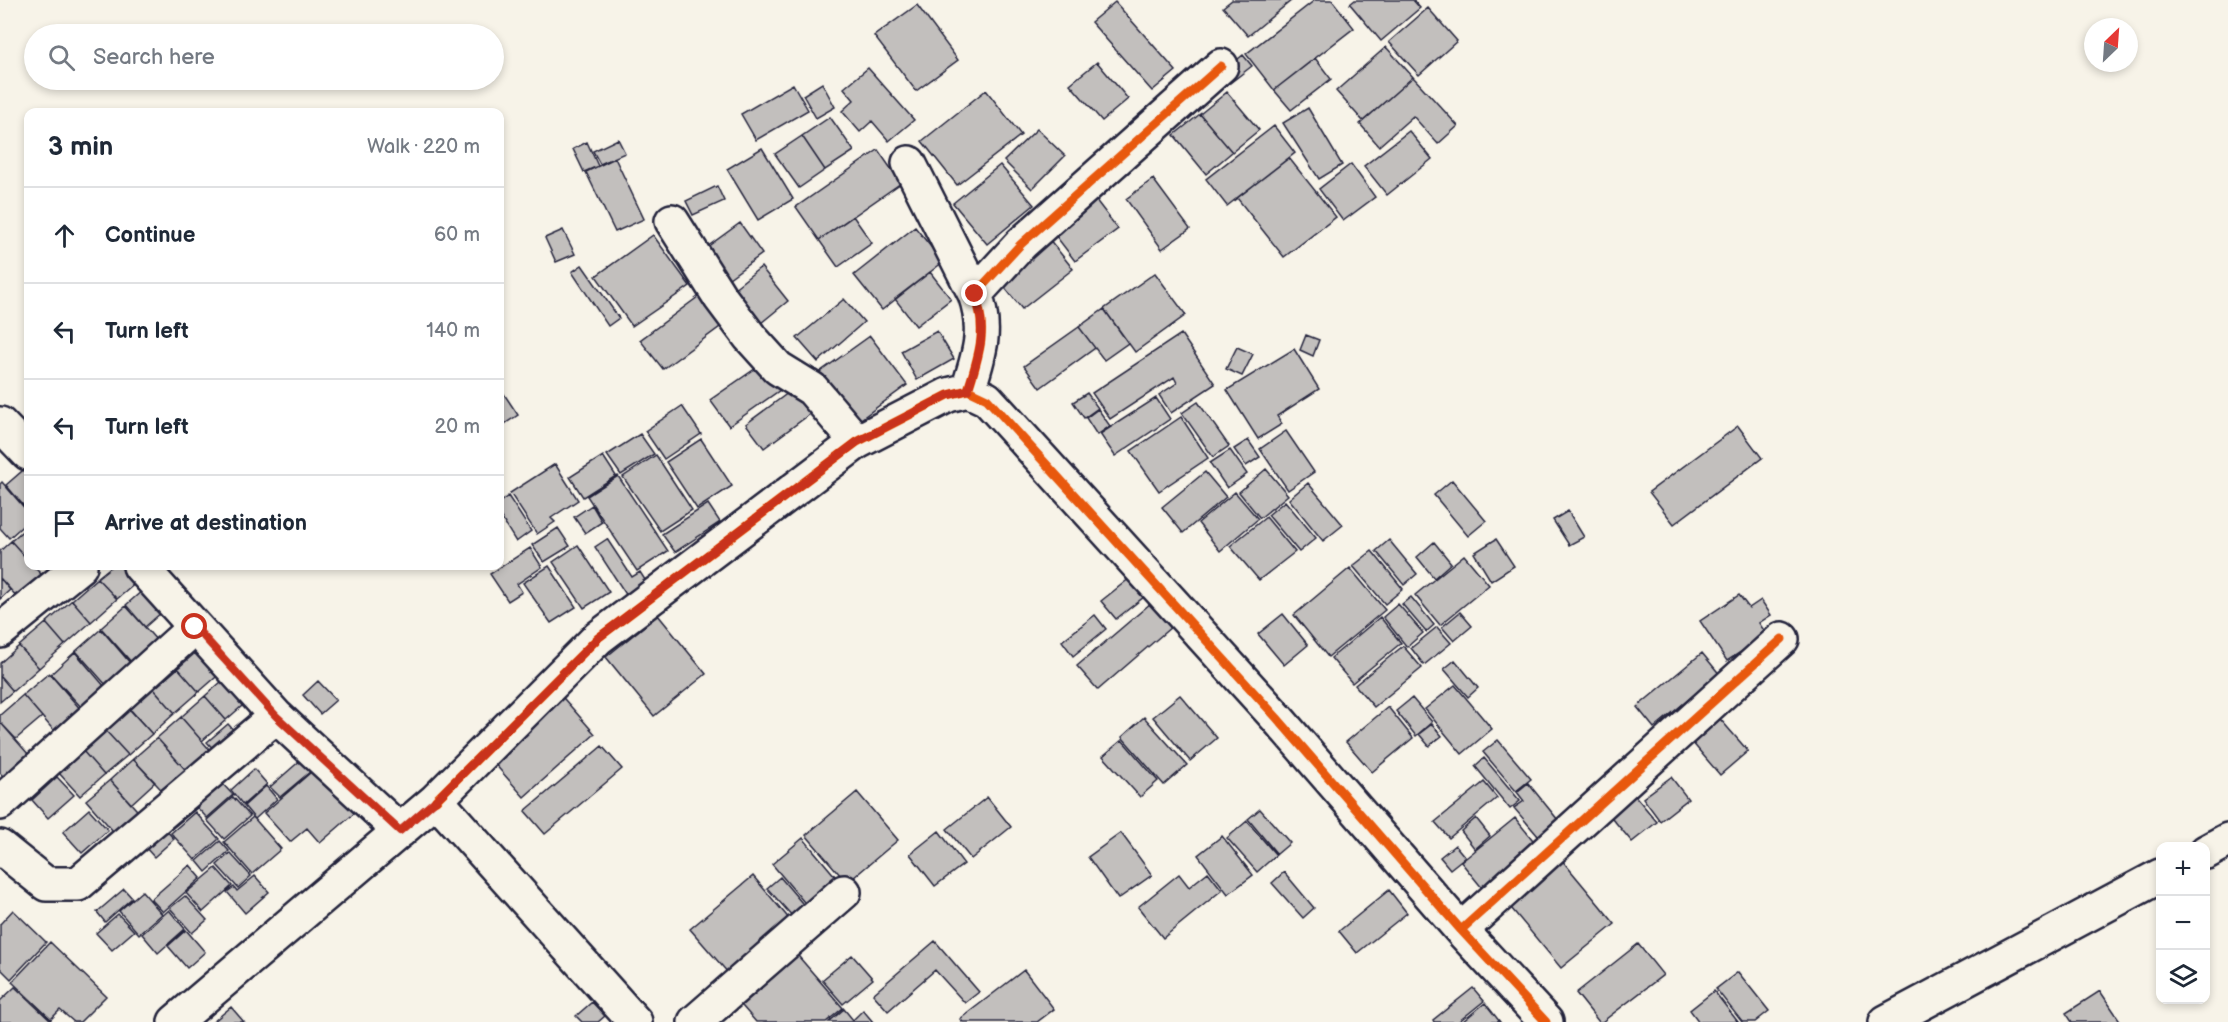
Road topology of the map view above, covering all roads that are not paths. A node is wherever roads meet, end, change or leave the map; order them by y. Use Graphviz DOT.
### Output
graph roads {
  1 [pos="1221,66"];
  2 [pos="909,164"];
  3 [pos="672,221"];
  4 [pos="975,294"];
  5 [pos="968,390"];
  6 [pos="857,442"];
  7 [pos="75,570"];
  8 [pos="144,570"];
  9 [pos="195,627"];
  10 [pos="0,631"];
  11 [pos="1782,639"];
  12 [pos="276,716"];
  13 [pos="436,800"];
  14 [pos="0,803"];
  15 [pos="400,831"];
  16 [pos="2228,840"];
  17 [pos="0,847"];
  18 [pos="2210,849"];
  19 [pos="2156,878"];
  20 [pos="844,892"];
  21 [pos="1461,930"];
  22 [pos="175,1022"];
  23 [pos="635,1022"];
  24 [pos="695,1022"];
  25 [pos="1546,1022"];
  26 [pos="1886,1022"];
  1 -- 4 [label="street"];
  2 -- 4 [label="street"];
  3 -- 6 [label="street"];
  4 -- 5 [label="street"];
  5 -- 6 [label="street"];
  5 -- 21 [label="street"];
  6 -- 13 [label="street"];
  7 -- 10 [label="street"];
  8 -- 9 [label="street"];
  9 -- 12 [label="street"];
  9 -- 14 [label="street"];
  11 -- 21 [label="street"];
  12 -- 15 [label="street"];
  12 -- 17 [label="street"];
  13 -- 15 [label="street"];
  13 -- 23 [label="street"];
  15 -- 22 [label="street"];
  16 -- 18 [label="street"];
  19 -- 26 [label="street"];
  20 -- 24 [label="street"];
  21 -- 25 [label="street"];
}
